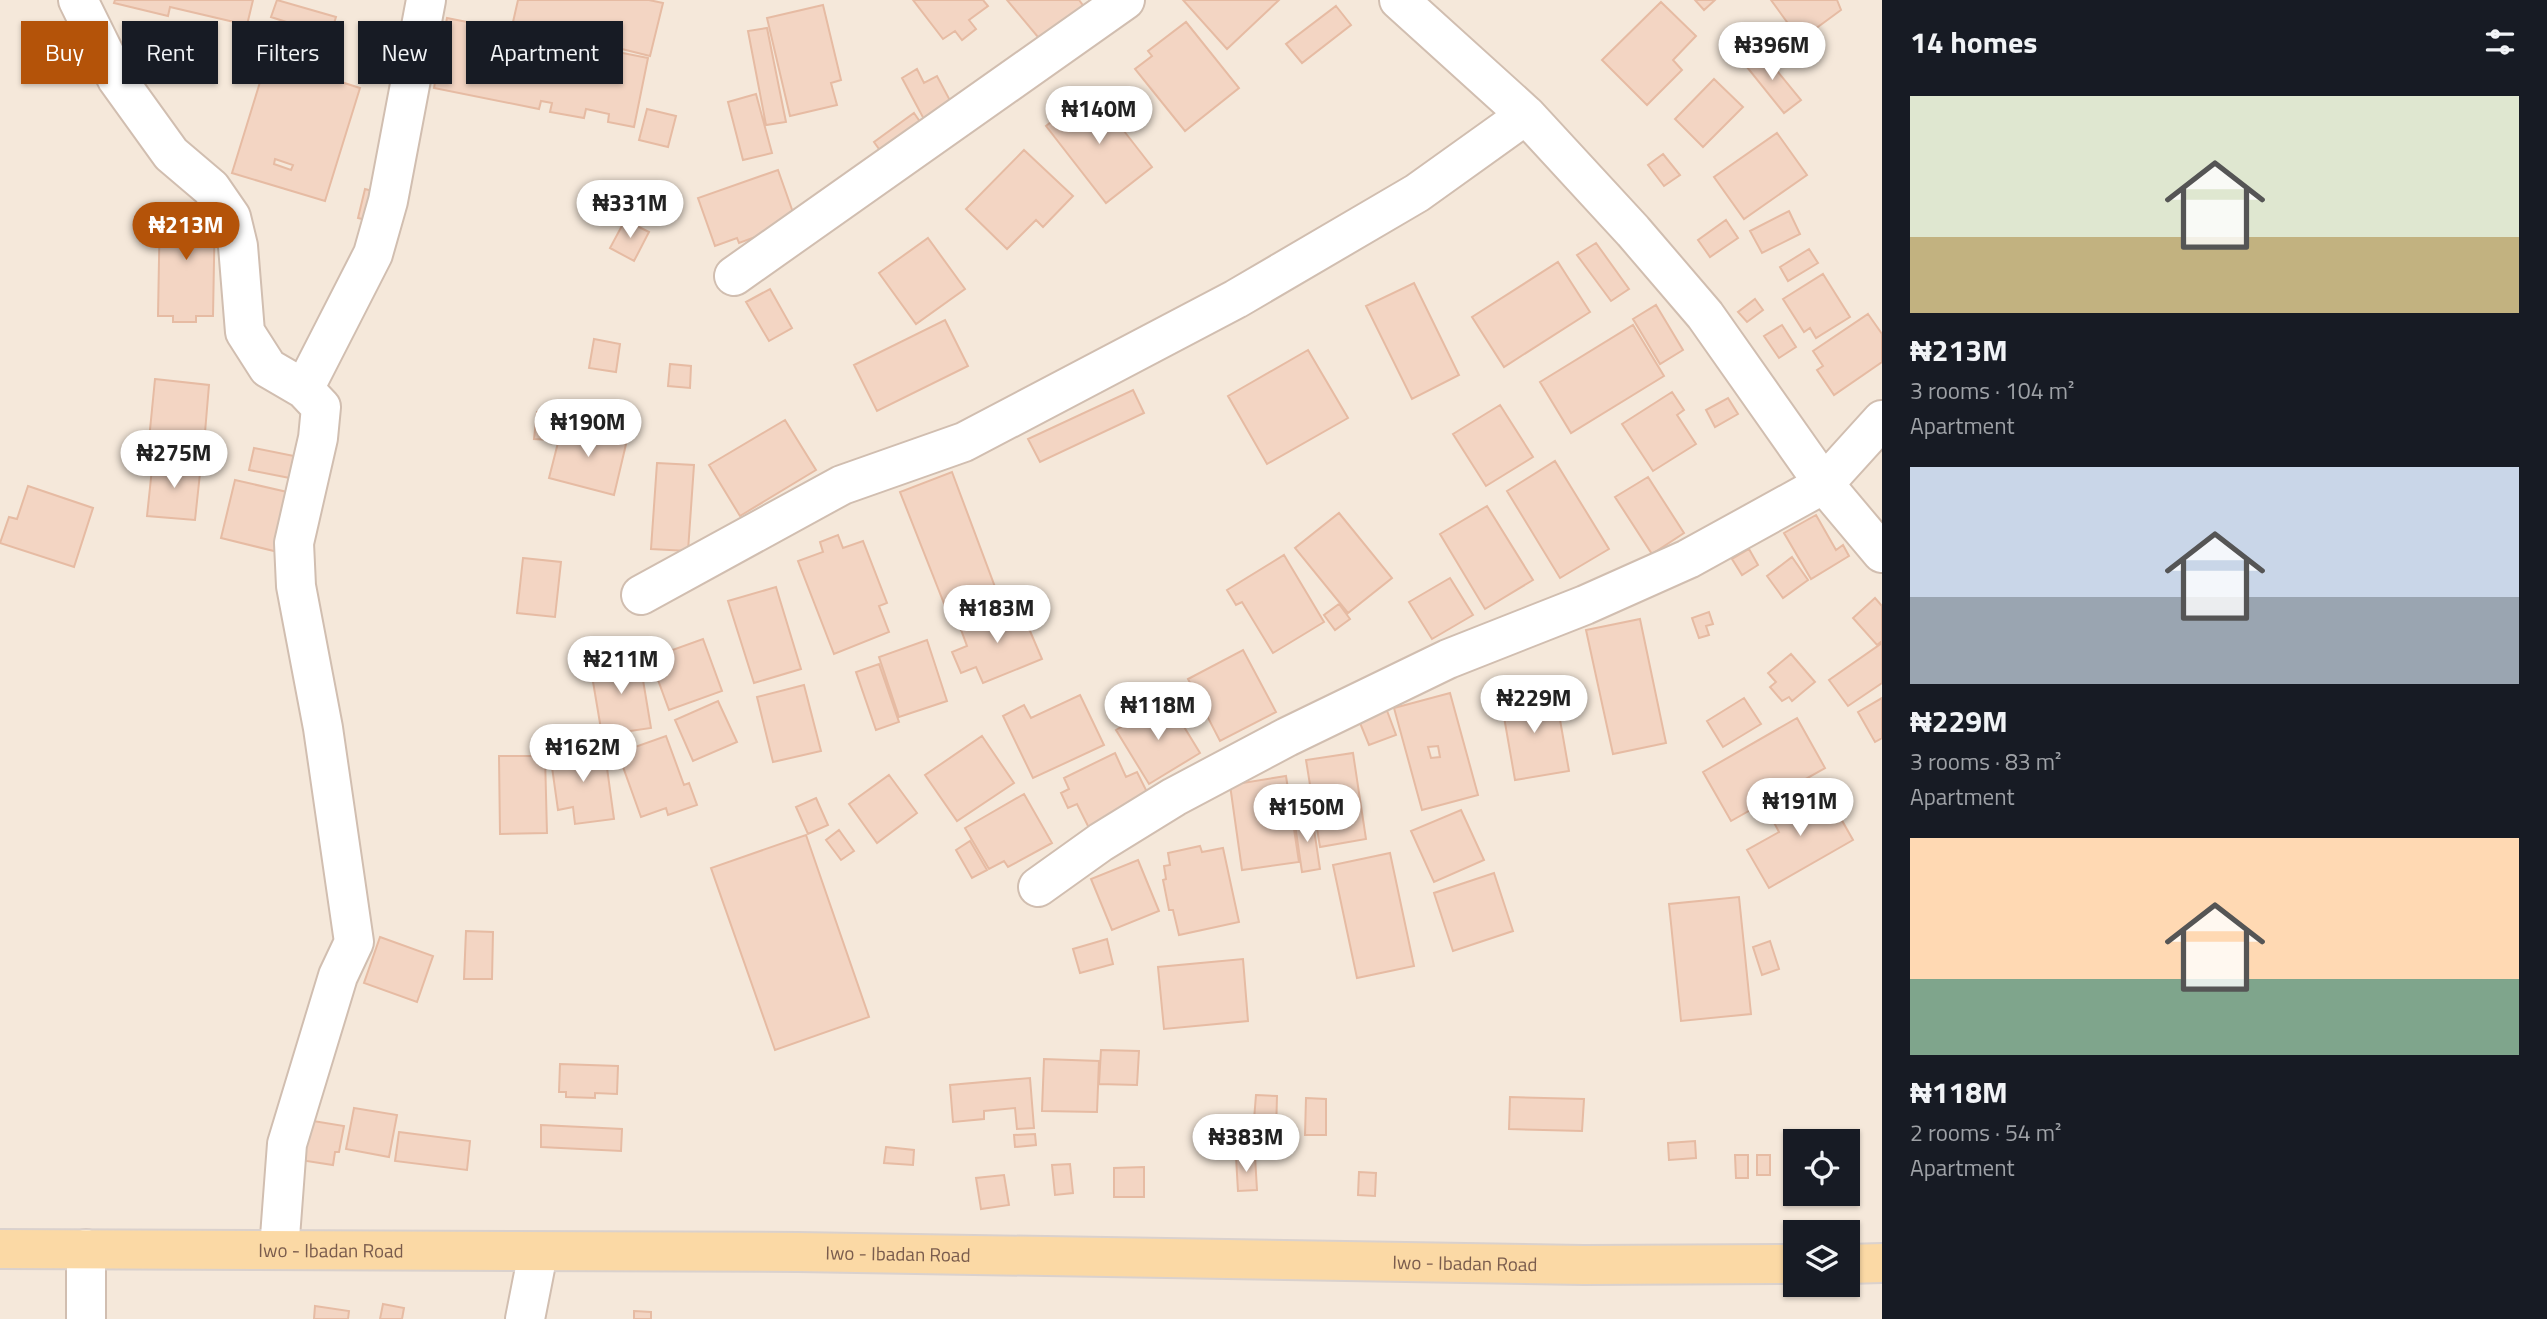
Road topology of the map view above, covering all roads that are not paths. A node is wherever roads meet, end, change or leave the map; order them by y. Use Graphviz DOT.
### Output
graph roads {
  1 [pos="78,0"];
  2 [pos="426,0"];
  3 [pos="1125,0"];
  4 [pos="1399,0"];
  5 [pos="1526,115"];
  6 [pos="734,276"];
  7 [pos="304,389"];
  8 [pos="1882,420"];
  9 [pos="1824,484"];
  10 [pos="1882,553"];
  11 [pos="641,594"];
  12 [pos="1038,887"];
  13 [pos="0,1249"];
  14 [pos="86,1249"];
  15 [pos="279,1250"];
  16 [pos="538,1253"];
  17 [pos="1882,1263"];
  18 [pos="1783,1264"];
  19 [pos="1860,1264"];
  20 [pos="86,1319"];
  21 [pos="525,1319"];
  1 -- 7 [label="street"];
  2 -- 7 [label="street"];
  3 -- 6 [label="street"];
  4 -- 5 [label="street"];
  5 -- 9 [label="street"];
  5 -- 11 [label="street"];
  7 -- 15 [label="street"];
  8 -- 9 [label="street"];
  9 -- 10 [label="street"];
  9 -- 12 [label="street"];
  13 -- 14 [label="main road, Iwo - Ibadan Road"];
  14 -- 15 [label="main road, Iwo - Ibadan Road"];
  14 -- 20 [label="street"];
  15 -- 16 [label="main road, Iwo - Ibadan Road"];
  16 -- 18 [label="main road, Iwo - Ibadan Road"];
  16 -- 21 [label="street"];
  17 -- 19 [label="main road"];
}
